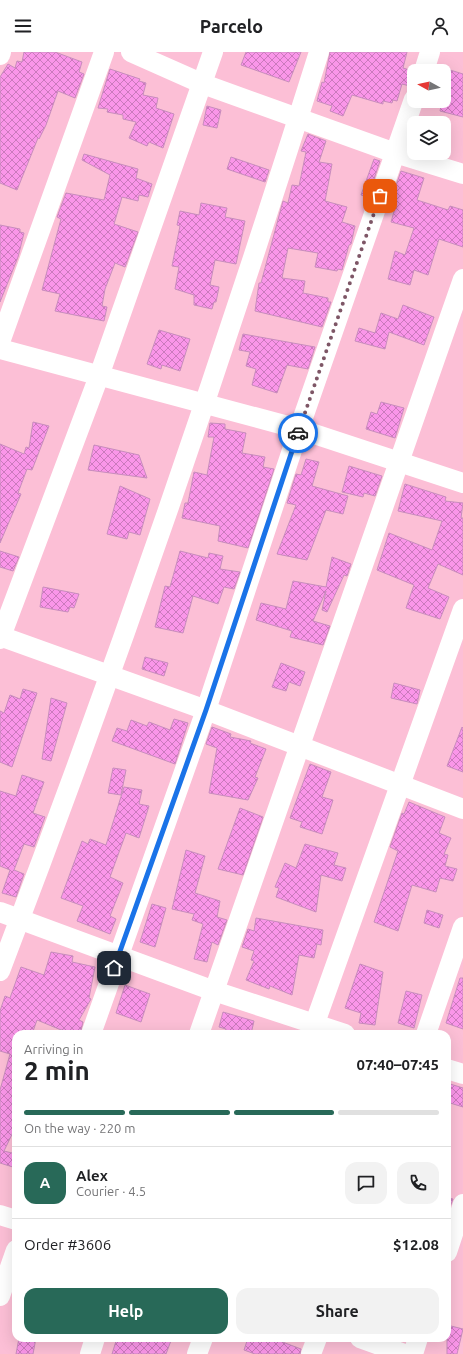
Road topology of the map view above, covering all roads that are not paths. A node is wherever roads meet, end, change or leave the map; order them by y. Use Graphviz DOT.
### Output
graph roads {
  1 [pos="1,52"];
  2 [pos="104,52"];
  3 [pos="131,52"];
  4 [pos="213,52"];
  5 [pos="319,52"];
  6 [pos="430,52"];
  7 [pos="0,55"];
  8 [pos="426,64"];
  9 [pos="203,84"];
  10 [pos="411,108"];
  11 [pos="299,117"];
  12 [pos="396,153"];
  13 [pos="463,174"];
  14 [pos="463,279"];
  15 [pos="0,342"];
  16 [pos="0,349"];
  17 [pos="99,376"];
  18 [pos="205,404"];
  19 [pos="299,429"];
  20 [pos="399,462"];
  21 [pos="463,483"];
  22 [pos="463,609"];
  23 [pos="0,637"];
  24 [pos="111,675"];
  25 [pos="206,710"];
  26 [pos="298,746"];
  27 [pos="401,785"];
  28 [pos="463,808"];
  29 [pos="0,912"];
  30 [pos="20,920"];
  31 [pos="463,927"];
  32 [pos="119,955"];
  33 [pos="0,971"];
  34 [pos="214,991"];
  35 [pos="313,1029"];
  36 [pos="93,1030"];
  37 [pos="200,1030"];
  38 [pos="427,1030"];
  39 [pos="451,1070"];
  40 [pos="463,1074"];
  41 [pos="463,1204"];
  42 [pos="0,1215"];
  43 [pos="12,1219"];
  44 [pos="451,1240"];
  45 [pos="12,1262"];
  46 [pos="0,1296"];
  47 [pos="94,1342"];
  48 [pos="202,1342"];
  49 [pos="316,1342"];
  50 [pos="371,1342"];
  51 [pos="417,1342"];
  52 [pos="90,1354"];
  53 [pos="197,1354"];
  54 [pos="311,1354"];
  55 [pos="404,1354"];
  56 [pos="413,1354"];
  1 -- 7 [label="street"];
  2 -- 15 [label="street"];
  3 -- 9 [label="street"];
  4 -- 9 [label="street"];
  5 -- 11 [label="street"];
  6 -- 8 [label="street"];
  9 -- 11 [label="street"];
  9 -- 17 [label="street"];
  10 -- 12 [label="street"];
  11 -- 12 [label="street"];
  11 -- 18 [label="street"];
  12 -- 13 [label="street"];
  12 -- 19 [label="street"];
  14 -- 20 [label="street"];
  16 -- 17 [label="street"];
  17 -- 18 [label="street"];
  17 -- 23 [label="street"];
  18 -- 19 [label="street"];
  18 -- 24 [label="street"];
  19 -- 20 [label="street"];
  19 -- 25 [label="street"];
  20 -- 21 [label="street"];
  20 -- 26 [label="street"];
  22 -- 27 [label="street"];
  23 -- 24 [label="street"];
  24 -- 25 [label="street"];
  24 -- 30 [label="street"];
  25 -- 26 [label="street"];
  25 -- 32 [label="street"];
  26 -- 27 [label="street"];
  26 -- 34 [label="street"];
  27 -- 28 [label="street"];
  27 -- 35 [label="street"];
  29 -- 30 [label="street"];
  30 -- 32 [label="street"];
  30 -- 33 [label="street"];
  31 -- 38 [label="street"];
  32 -- 34 [label="street"];
  32 -- 36 [label="street"];
  34 -- 35 [label="street"];
  34 -- 37 [label="street"];
  39 -- 40 [label="street"];
  41 -- 44 [label="street"];
  42 -- 43 [label="street"];
  45 -- 46 [label="street"];
  47 -- 52 [label="street"];
  48 -- 53 [label="street"];
  49 -- 54 [label="street"];
  50 -- 55 [label="street"];
  51 -- 56 [label="street"];
}
